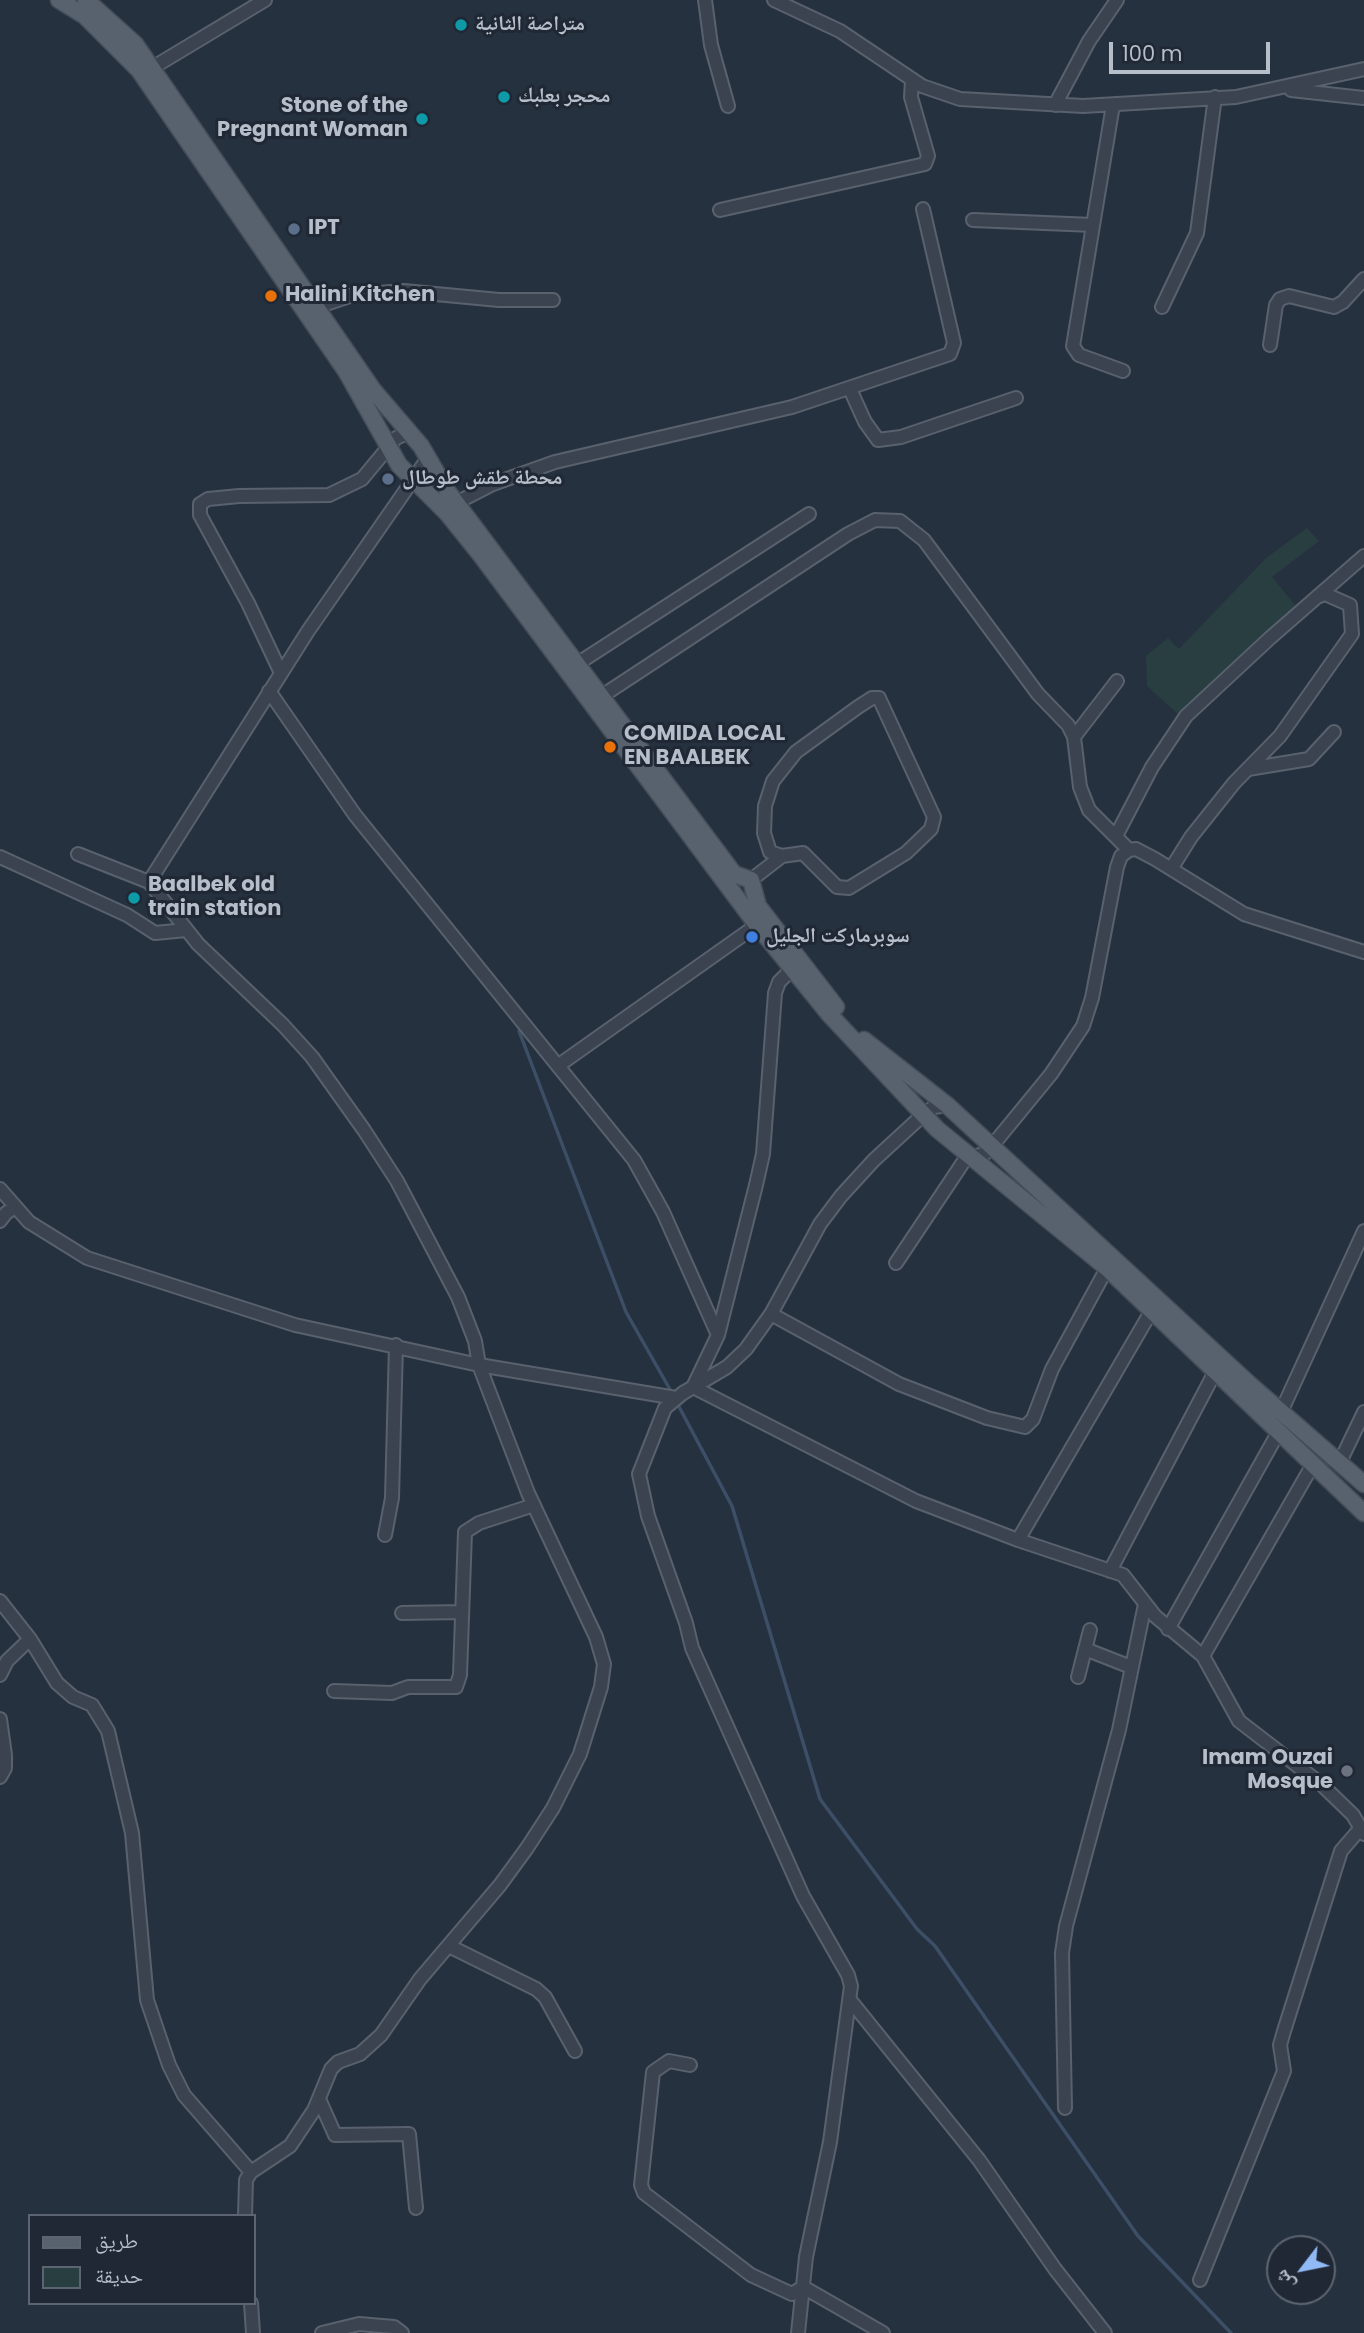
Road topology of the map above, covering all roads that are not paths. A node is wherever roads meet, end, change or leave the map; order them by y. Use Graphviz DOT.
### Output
graph roads {
  1 [pos="59,0"];
  2 [pos="86,0"];
  3 [pos="265,0"];
  4 [pos="705,0"];
  5 [pos="774,0"];
  6 [pos="1117,0"];
  7 [pos="152,68"];
  8 [pos="1364,69"];
  9 [pos="912,81"];
  10 [pos="1284,89"];
  11 [pos="1215,97"];
  12 [pos="1364,98"];
  13 [pos="1055,105"];
  14 [pos="1113,105"];
  15 [pos="728,106"];
  16 [pos="923,209"];
  17 [pos="720,210"];
  18 [pos="972,220"];
  19 [pos="1093,225"];
  20 [pos="1364,279"];
  21 [pos="553,300"];
  22 [pos="317,307"];
  23 [pos="1162,307"];
  24 [pos="1270,345"];
  25 [pos="1123,371"];
  26 [pos="850,388"];
  27 [pos="1016,398"];
  28 [pos="410,432"];
  29 [pos="388,448"];
  30 [pos="428,458"];
  31 [pos="412,478"];
  32 [pos="456,503"];
  33 [pos="808,514"];
  34 [pos="1364,556"];
  35 [pos="1314,598"];
  36 [pos="577,664"];
  37 [pos="281,673"];
  38 [pos="1117,681"];
  39 [pos="269,691"];
  40 [pos="602,696"];
  41 [pos="1334,732"];
  42 [pos="1074,737"];
  43 [pos="1247,769"];
  44 [pos="1117,834"];
  45 [pos="1129,850"];
  46 [pos="78,854"];
  47 [pos="782,856"];
  48 [pos="0,857"];
  49 [pos="1171,869"];
  50 [pos="751,880"];
  51 [pos="149,881"];
  52 [pos="757,925"];
  53 [pos="186,930"];
  54 [pos="1364,952"];
  55 [pos="792,969"];
  56 [pos="559,1065"];
  57 [pos="947,1105"];
  58 [pos="924,1114"];
  59 [pos="992,1146"];
  60 [pos="970,1156"];
  61 [pos="0,1189"];
  62 [pos="14,1208"];
  63 [pos="0,1222"];
  64 [pos="1364,1231"];
  65 [pos="896,1263"];
  66 [pos="1107,1268"];
  67 [pos="1152,1310"];
  68 [pos="771,1314"];
  69 [pos="718,1335"];
  70 [pos="396,1345"];
  71 [pos="479,1365"];
  72 [pos="1216,1370"];
  73 [pos="693,1387"];
  74 [pos="676,1398"];
  75 [pos="1282,1412"];
  76 [pos="1364,1412"];
  77 [pos="1278,1433"];
  78 [pos="1321,1446"];
  79 [pos="1340,1462"];
  80 [pos="1309,1463"];
  81 [pos="1362,1482"];
  82 [pos="1346,1497"];
  83 [pos="534,1505"];
  84 [pos="1364,1513"];
  85 [pos="385,1535"];
  86 [pos="1018,1540"];
  87 [pos="1110,1571"];
  88 [pos="0,1601"];
  89 [pos="1145,1604"];
  90 [pos="461,1612"];
  91 [pos="402,1614"];
  92 [pos="1168,1629"];
  93 [pos="1090,1630"];
  94 [pos="30,1639"];
  95 [pos="1085,1648"];
  96 [pos="1203,1656"];
  97 [pos="1131,1667"];
  98 [pos="0,1675"];
  99 [pos="1078,1677"];
  100 [pos="334,1691"];
  101 [pos="0,1720"];
  102 [pos="0,1777"];
  103 [pos="1362,1831"];
  104 [pos="449,1946"];
  105 [pos="850,2000"];
  106 [pos="575,2051"];
  107 [pos="690,2065"];
  108 [pos="319,2099"];
  109 [pos="1065,2108"];
  110 [pos="251,2172"];
  111 [pos="416,2208"];
  112 [pos="245,2214"];
  113 [pos="1200,2280"];
  114 [pos="803,2287"];
  115 [pos="251,2305"];
  116 [pos="397,2331"];
  117 [pos="253,2333"];
  118 [pos="322,2333"];
  119 [pos="798,2333"];
  120 [pos="883,2333"];
  121 [pos="1105,2333"];
  1 -- 29 [label="main road"];
  2 -- 7 [label="main road"];
  3 -- 7 [label="street"];
  4 -- 15 [label="street"];
  5 -- 9 [label="street"];
  6 -- 13 [label="street"];
  7 -- 22 [label="main road"];
  8 -- 10 [label="street"];
  9 -- 13 [label="street"];
  9 -- 17 [label="street"];
  10 -- 11 [label="street"];
  10 -- 12 [label="street"];
  11 -- 14 [label="street"];
  11 -- 23 [label="street"];
  13 -- 14 [label="street"];
  14 -- 19 [label="street"];
  16 -- 26 [label="street"];
  18 -- 19 [label="street"];
  19 -- 25 [label="street"];
  20 -- 24 [label="street"];
  21 -- 22 [label="street"];
  22 -- 28 [label="main road"];
  26 -- 27 [label="street"];
  26 -- 32 [label="street"];
  28 -- 29 [label="street"];
  28 -- 30 [label="main road"];
  29 -- 31 [label="main road"];
  29 -- 37 [label="street"];
  30 -- 31 [label="street"];
  30 -- 32 [label="main road"];
  31 -- 37 [label="street"];
  31 -- 52 [label="main road"];
  32 -- 36 [label="main road"];
  33 -- 36 [label="street"];
  34 -- 35 [label="street"];
  35 -- 43 [label="street"];
  35 -- 44 [label="street"];
  36 -- 40 [label="main road"];
  37 -- 39 [label="street"];
  38 -- 42 [label="street"];
  39 -- 51 [label="street"];
  39 -- 56 [label="street"];
  40 -- 42 [label="street"];
  40 -- 50 [label="main road"];
  41 -- 43 [label="street"];
  42 -- 44 [label="street"];
  43 -- 49 [label="street"];
  44 -- 45 [label="street"];
  45 -- 49 [label="street"];
  45 -- 59 [label="street"];
  46 -- 51 [label="street"];
  47 -- 47 [label="street"];
  47 -- 50 [label="street"];
  48 -- 53 [label="street"];
  49 -- 54 [label="street"];
  50 -- 57 [label="main road"];
  51 -- 53 [label="street"];
  52 -- 55 [label="main road"];
  52 -- 56 [label="street"];
  53 -- 71 [label="street"];
  55 -- 58 [label="main road"];
  55 -- 69 [label="street"];
  56 -- 69 [label="street"];
  57 -- 58 [label="street"];
  57 -- 59 [label="main road"];
  58 -- 60 [label="main road"];
  58 -- 68 [label="street"];
  59 -- 60 [label="street"];
  59 -- 75 [label="main road"];
  60 -- 65 [label="street"];
  60 -- 66 [label="main road"];
  61 -- 62 [label="street"];
  62 -- 63 [label="street"];
  62 -- 70 [label="street"];
  64 -- 75 [label="street"];
  66 -- 67 [label="main road"];
  66 -- 68 [label="street"];
  67 -- 72 [label="main road"];
  67 -- 86 [label="street"];
  68 -- 73 [label="street"];
  69 -- 73 [label="street"];
  70 -- 71 [label="street"];
  70 -- 85 [label="street"];
  71 -- 74 [label="street"];
  71 -- 83 [label="street"];
  72 -- 77 [label="main road"];
  72 -- 87 [label="street"];
  73 -- 74 [label="street"];
  73 -- 86 [label="street"];
  74 -- 105 [label="street"];
  75 -- 78 [label="main road"];
  76 -- 79 [label="street"];
  77 -- 80 [label="main road"];
  77 -- 92 [label="street"];
  78 -- 79 [label="main road"];
  78 -- 80 [label="main road"];
  79 -- 81 [label="main road"];
  80 -- 82 [label="main road"];
  80 -- 96 [label="street"];
  81 -- 82 [label="main road"];
  82 -- 84 [label="main road"];
  83 -- 90 [label="street"];
  83 -- 104 [label="street"];
  86 -- 87 [label="street"];
  87 -- 89 [label="street"];
  88 -- 94 [label="street"];
  89 -- 92 [label="street"];
  89 -- 97 [label="street"];
  90 -- 91 [label="street"];
  90 -- 100 [label="street"];
  92 -- 96 [label="street"];
  93 -- 95 [label="street"];
  94 -- 98 [label="street"];
  94 -- 110 [label="street"];
  95 -- 97 [label="street"];
  95 -- 99 [label="street"];
  96 -- 103 [label="street"];
  97 -- 109 [label="street"];
  101 -- 102 [label="street"];
  103 -- 113 [label="street"];
  104 -- 106 [label="street"];
  104 -- 108 [label="street"];
  105 -- 114 [label="street"];
  105 -- 121 [label="street"];
  107 -- 114 [label="street"];
  108 -- 110 [label="street"];
  108 -- 111 [label="street"];
  110 -- 112 [label="street"];
  114 -- 119 [label="street"];
  114 -- 120 [label="street"];
  115 -- 117 [label="street"];
  116 -- 118 [label="street"];
}
